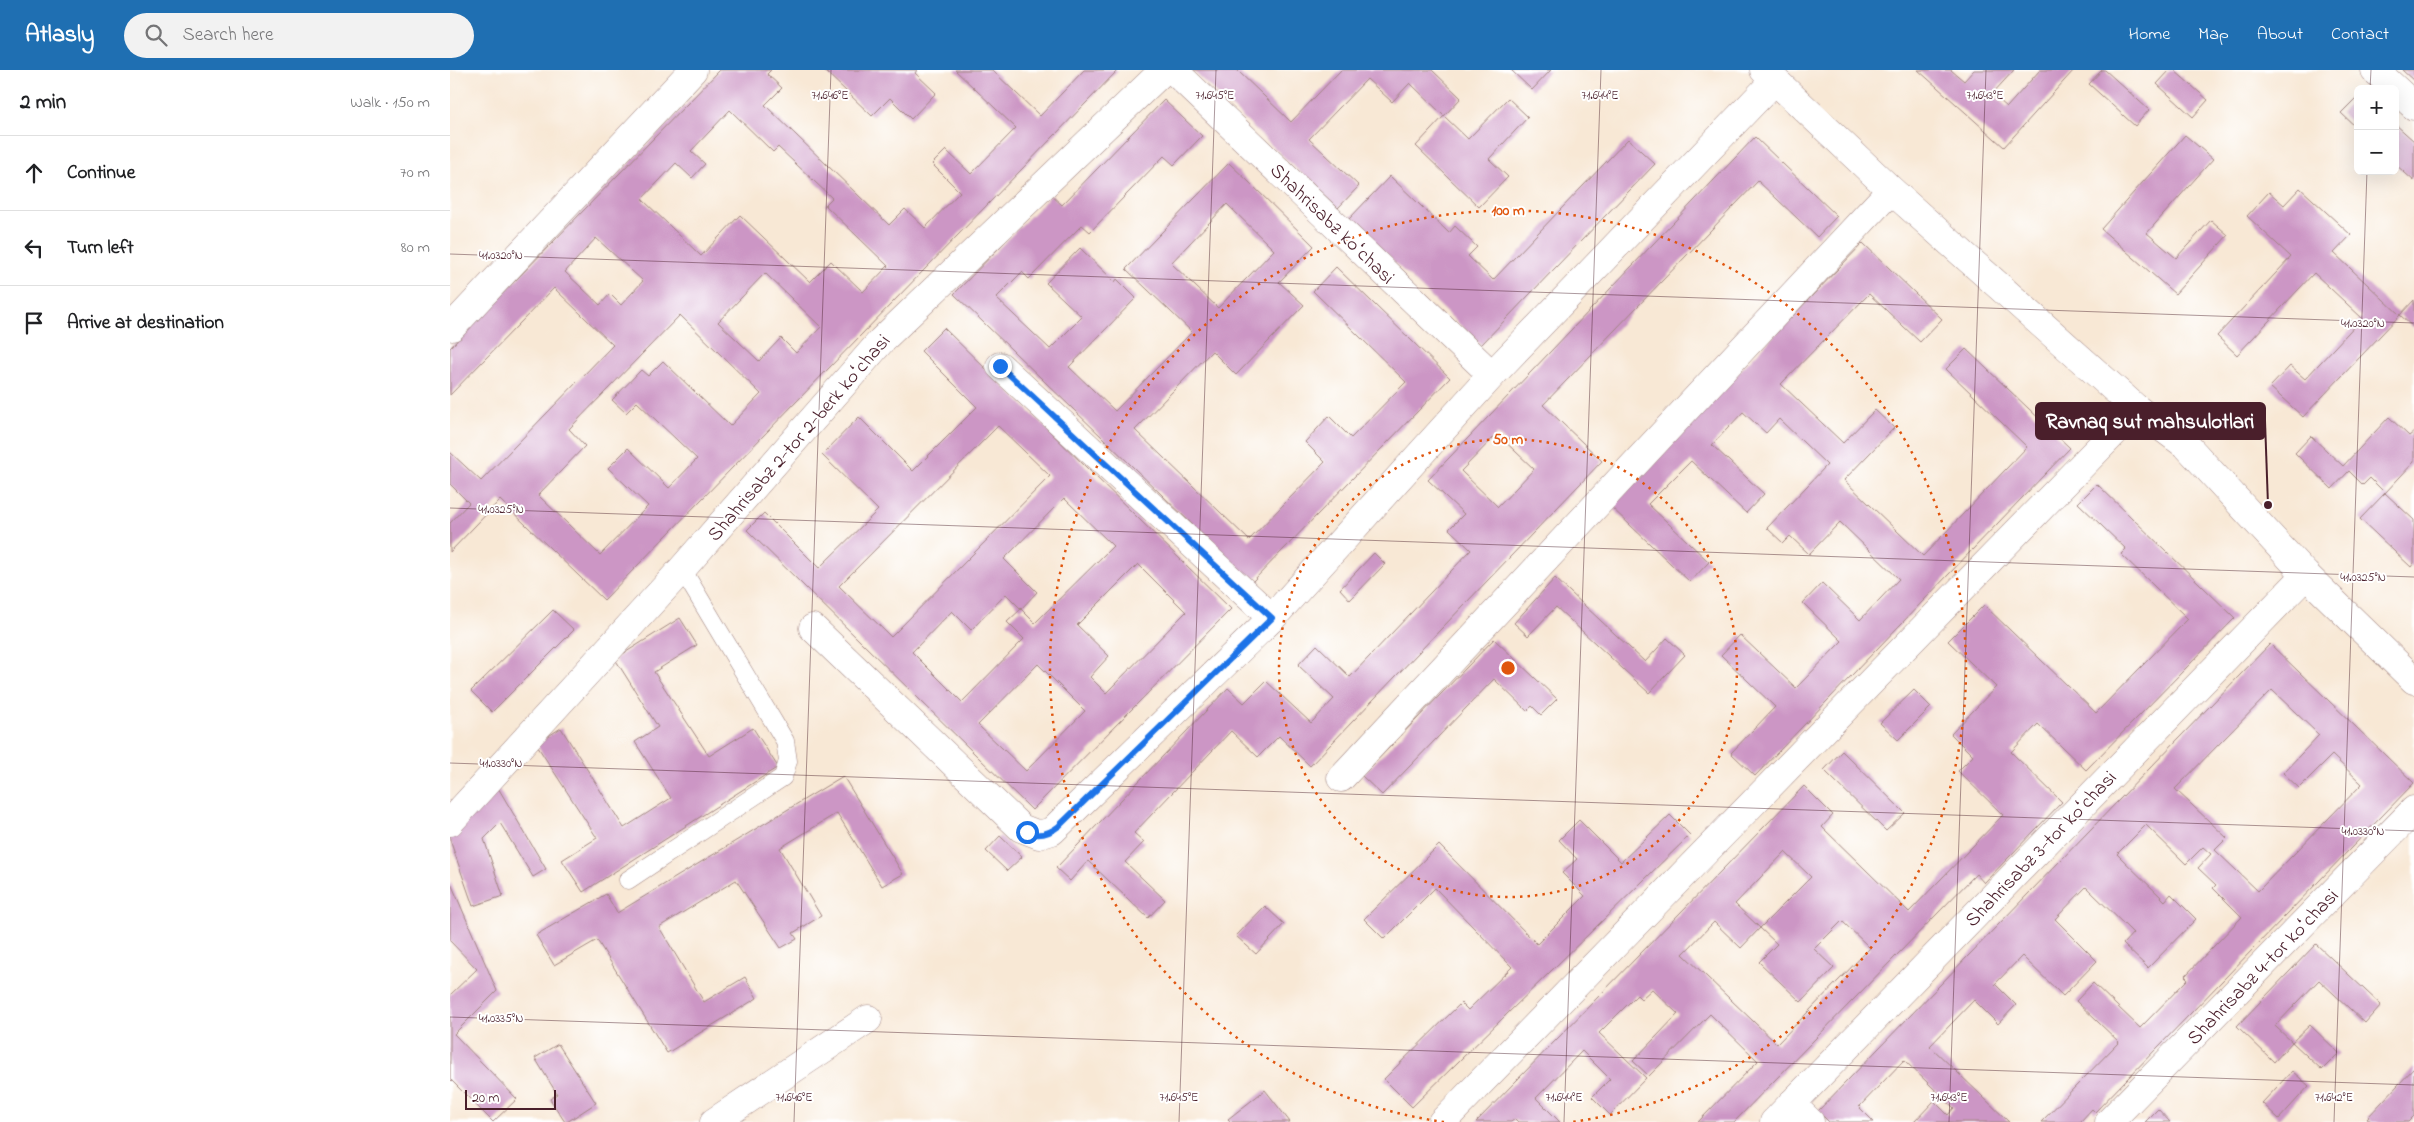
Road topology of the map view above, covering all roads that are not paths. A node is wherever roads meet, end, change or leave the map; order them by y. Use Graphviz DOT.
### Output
graph roads {
  1 [pos="693,70"];
  2 [pos="1164,70"];
  3 [pos="1173,70"];
  4 [pos="2375,70"];
  5 [pos="1769,76"];
  6 [pos="2414,106"];
  7 [pos="1891,190"];
  8 [pos="452,327"];
  9 [pos="1000,366"];
  10 [pos="1492,375"];
  11 [pos="2137,409"];
  12 [pos="682,569"];
  13 [pos="2306,575"];
  14 [pos="1272,618"];
  15 [pos="813,628"];
  16 [pos="2414,680"];
  17 [pos="1341,778"];
  18 [pos="2414,810"];
  19 [pos="450,822"];
  20 [pos="628,880"];
  21 [pos="868,1019"];
  22 [pos="1792,1116"];
  23 [pos="714,1122"];
  24 [pos="1442,1122"];
  25 [pos="2109,1122"];
  1 -- 8 [label="street"];
  2 -- 12 [label="street, Shahrisabz 2-tor 2-berk koʻchasi"];
  3 -- 10 [label="street, Shahrisabz koʻchasi"];
  4 -- 6 [label="street"];
  5 -- 7 [label="street"];
  5 -- 10 [label="street"];
  7 -- 11 [label="street"];
  7 -- 17 [label="street"];
  9 -- 14 [label="street"];
  10 -- 14 [label="street"];
  11 -- 13 [label="street"];
  11 -- 24 [label="street"];
  12 -- 19 [label="street, Shahrisabz 2-tor 2-berk koʻchasi"];
  12 -- 20 [label="lane"];
  13 -- 16 [label="street"];
  13 -- 22 [label="street, Shahrisabz 3-tor koʻchasi"];
  14 -- 15 [label="street"];
  18 -- 25 [label="street, Shahrisabz 4-tor koʻchasi"];
  21 -- 23 [label="street"];
}
